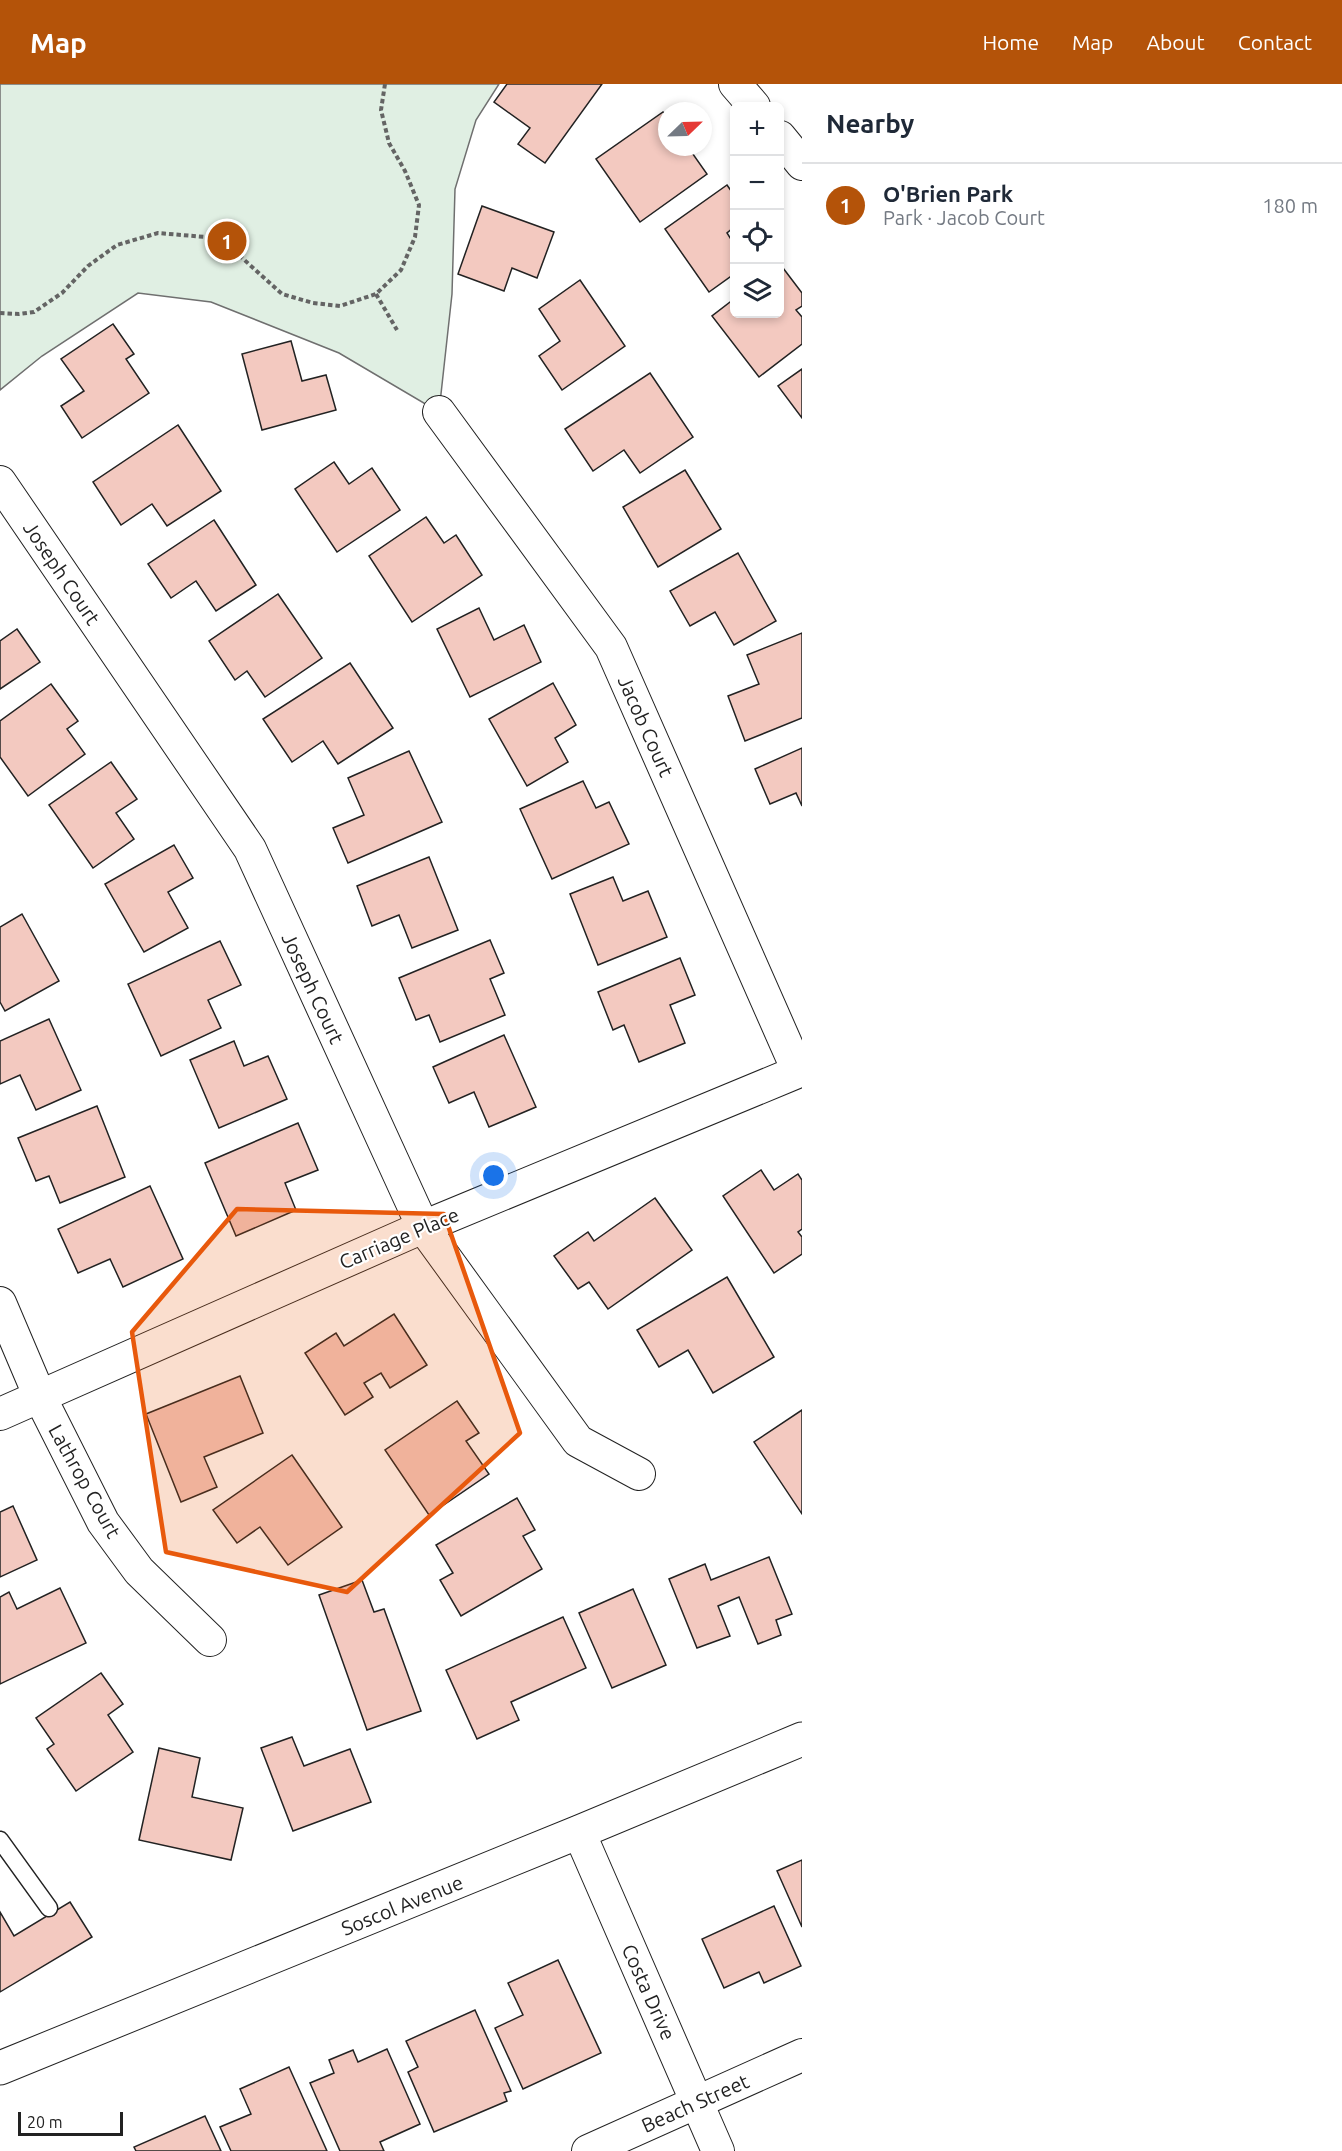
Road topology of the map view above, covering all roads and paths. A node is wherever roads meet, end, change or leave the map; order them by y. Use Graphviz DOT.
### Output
graph roads {
  1 [pos="385,84"];
  2 [pos="735,84"];
  3 [pos="751,102"];
  4 [pos="784,142"];
  5 [pos="802,164"];
  6 [pos="376,294"];
  7 [pos="0,313"];
  8 [pos="397,330"];
  9 [pos="439,412"];
  10 [pos="0,482"];
  11 [pos="800,1071"];
  12 [pos="423,1227"];
  13 [pos="0,1302"];
  14 [pos="40,1397"];
  15 [pos="0,1414"];
  16 [pos="639,1474"];
  17 [pos="210,1640"];
  18 [pos="802,1739"];
  19 [pos="579,1833"];
  20 [pos="0,1840"];
  21 [pos="49,1908"];
  22 [pos="802,2055"];
  23 [pos="0,2068"];
  24 [pos="697,2102"];
  25 [pos="588,2151"];
  26 [pos="718,2151"];
  1 -- 6 [label="path"];
  2 -- 3 [label="street"];
  4 -- 5 [label="street"];
  6 -- 7 [label="path"];
  6 -- 8 [label="path"];
  9 -- 11 [label="street, Jacob Court"];
  10 -- 12 [label="street, Joseph Court"];
  11 -- 12 [label="street, Carriage Place"];
  12 -- 14 [label="street, Carriage Place"];
  12 -- 16 [label="street, Joseph Court"];
  13 -- 14 [label="street, Lathrop Court"];
  14 -- 15 [label="street, Carriage Place"];
  14 -- 17 [label="street, Lathrop Court"];
  18 -- 19 [label="main road, Soscol Avenue"];
  19 -- 23 [label="main road, Soscol Avenue"];
  19 -- 24 [label="street, Costa Drive"];
  20 -- 21 [label="lane"];
  22 -- 24 [label="street, Beach Street"];
  24 -- 25 [label="street, Beach Street"];
  24 -- 26 [label="street, Costa Drive"];
}
